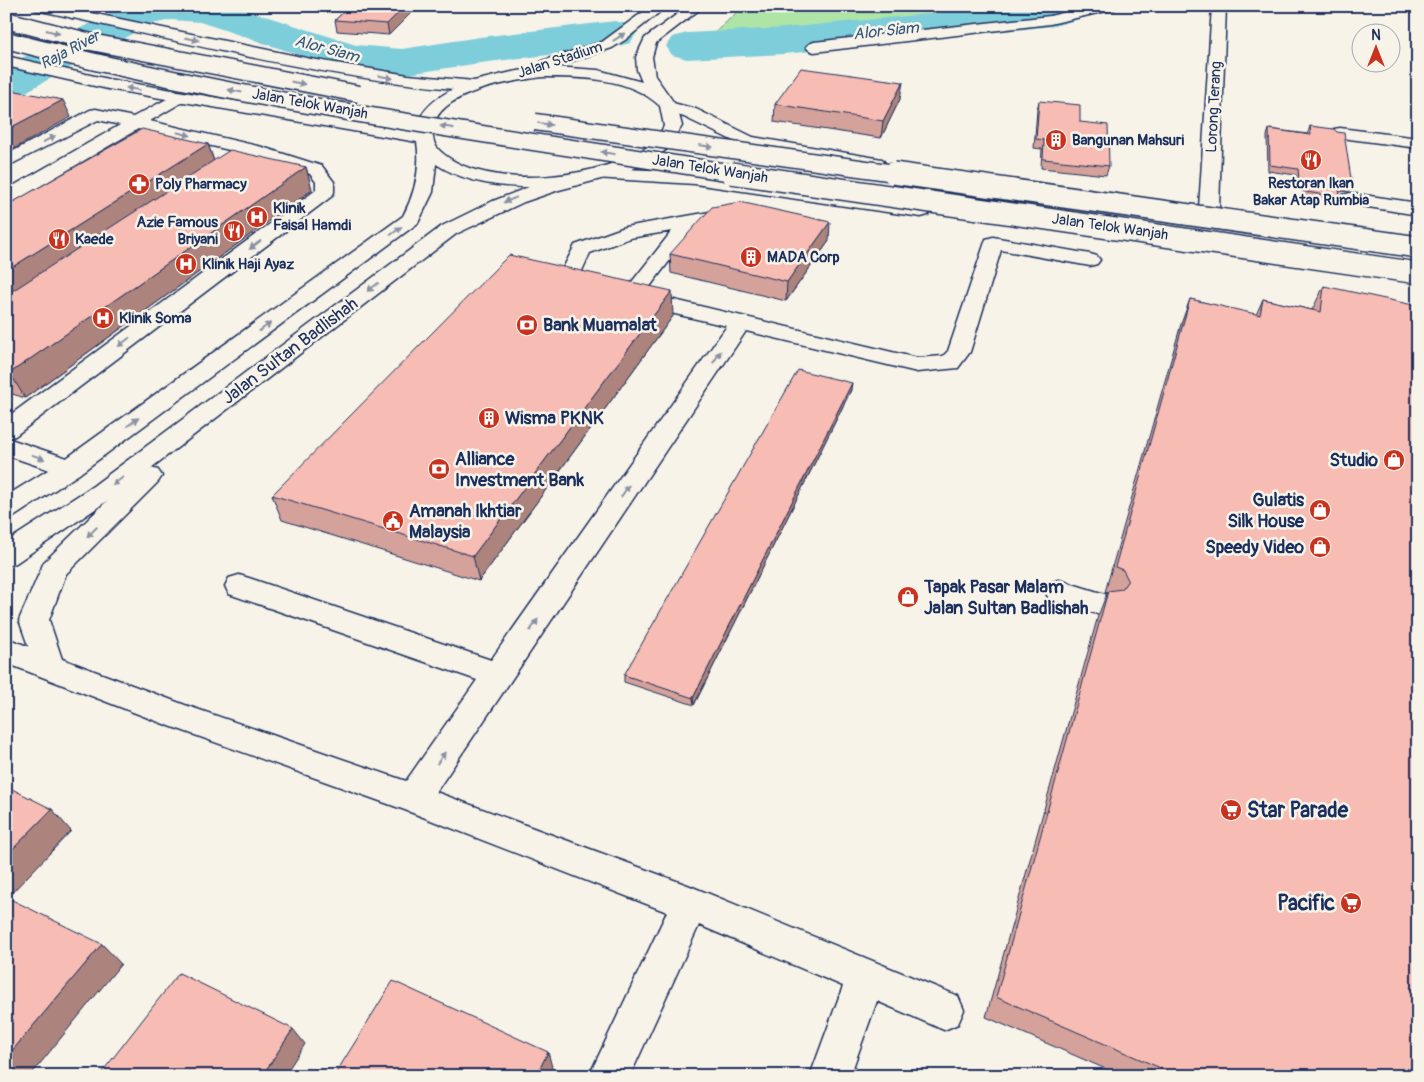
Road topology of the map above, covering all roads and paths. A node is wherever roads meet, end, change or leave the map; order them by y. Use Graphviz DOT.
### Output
graph roads {
  1 [pos="37,6"];
  2 [pos="660,6"];
  3 [pos="697,6"];
  4 [pos="1110,6"];
  5 [pos="1220,6"];
  6 [pos="85,12"];
  7 [pos="6,20"];
  8 [pos="6,40"];
  9 [pos="814,47"];
  10 [pos="6,61"];
  11 [pos="508,76"];
  12 [pos="475,86"];
  13 [pos="180,97"];
  14 [pos="380,97"];
  15 [pos="664,102"];
  16 [pos="418,103"];
  17 [pos="68,108"];
  18 [pos="457,109"];
  19 [pos="96,114"];
  20 [pos="514,119"];
  21 [pos="137,122"];
  22 [pos="1340,132"];
  23 [pos="424,141"];
  24 [pos="1418,142"];
  25 [pos="256,151"];
  26 [pos="6,162"];
  27 [pos="231,167"];
  28 [pos="595,176"];
  29 [pos="6,198"];
  30 [pos="1350,199"];
  31 [pos="1209,208"];
  32 [pos="760,209"];
  33 [pos="1418,209"];
  34 [pos="689,222"];
  35 [pos="1418,237"];
  36 [pos="1418,247"];
  37 [pos="1090,260"];
  38 [pos="1418,272"];
  39 [pos="1418,283"];
  40 [pos="632,297"];
  41 [pos="740,323"];
  42 [pos="226,399"];
  43 [pos="6,430"];
  44 [pos="6,446"];
  45 [pos="70,468"];
  46 [pos="11,502"];
  47 [pos="6,556"];
  48 [pos="239,586"];
  49 [pos="1059,591"];
  50 [pos="1101,604"];
  51 [pos="6,650"];
  52 [pos="49,666"];
  53 [pos="499,675"];
  54 [pos="413,798"];
  55 [pos="690,903"];
  56 [pos="866,976"];
  57 [pos="944,1010"];
  58 [pos="609,1076"];
  59 [pos="830,1076"];
  1 -- 6 [label="main road"];
  11 -- 2 [label="main road, Jalan Stadium, one-way"];
  3 -- 15 [label="main road"];
  4 -- 9 [label="main road"];
  5 -- 31 [label="main road, Lorong Terang"];
  6 -- 12 [label="main road, one-way"];
  7 -- 14 [label="main road, Jalan Telok Wanjah, one-way, bridge"];
  38 -- 8 [label="main road, Jalan Telok Wanjah, one-way, bridge"];
  13 -- 10 [label="main road, one-way"];
  11 -- 12 [label="main road"];
  11 -- 15 [label="main road"];
  12 -- 23 [label="main road, Jalan Sultan Badlishah"];
  13 -- 21 [label="main road"];
  13 -- 23 [label="main road"];
  15 -- 28 [label="main road"];
  15 -- 31 [label="main road"];
  16 -- 18 [label="main road"];
  17 -- 19 [label="main road"];
  19 -- 21 [label="main road"];
  26 -- 19 [label="main road, one-way"];
  20 -- 36 [label="main road, Jalan Telok Wanjah, one-way, bridge"];
  21 -- 25 [label="main road, one-way"];
  21 -- 29 [label="main road"];
  22 -- 24 [label="main road"];
  23 -- 28 [label="main road"];
  45 -- 23 [label="main road, Jalan Sultan Badlishah, one-way"];
  25 -- 27 [label="main road"];
  25 -- 43 [label="main road, one-way"];
  28 -- 39 [label="main road"];
  28 -- 42 [label="main road, Jalan Sultan Badlishah, one-way"];
  30 -- 33 [label="main road"];
  31 -- 35 [label="main road"];
  32 -- 34 [label="main road"];
  34 -- 40 [label="main road"];
  34 -- 40 [label="main road"];
  37 -- 41 [label="main road"];
  40 -- 41 [label="main road"];
  53 -- 41 [label="main road, one-way"];
  42 -- 47 [label="main road, Jalan Sultan Badlishah, one-way"];
  42 -- 52 [label="main road, one-way"];
  44 -- 45 [label="main road, one-way"];
  45 -- 46 [label="main road, Jalan Sultan Badlishah"];
  48 -- 53 [label="main road"];
  49 -- 50 [label="main road"];
  51 -- 52 [label="main road"];
  52 -- 54 [label="main road"];
  54 -- 53 [label="main road, one-way"];
  54 -- 55 [label="main road"];
  55 -- 56 [label="main road"];
  55 -- 58 [label="main road"];
  56 -- 57 [label="main road"];
  56 -- 59 [label="main road"];
}
